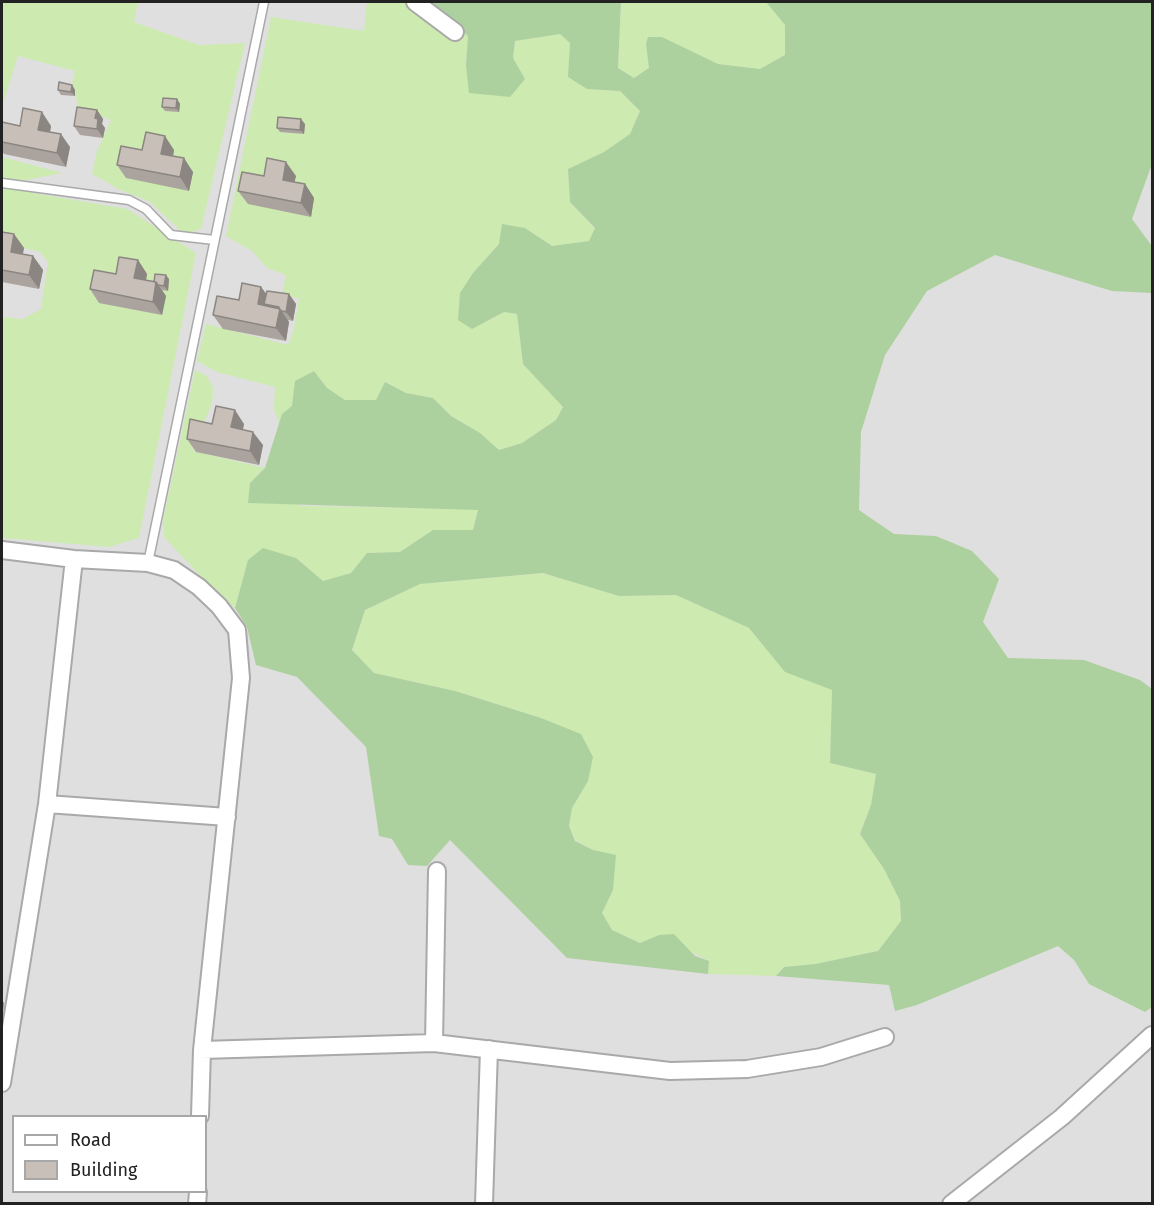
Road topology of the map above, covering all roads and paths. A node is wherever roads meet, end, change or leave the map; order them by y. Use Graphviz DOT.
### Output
graph roads {
  1 [pos="264,2"];
  2 [pos="415,2"];
  3 [pos="455,32"];
  4 [pos="2,183"];
  5 [pos="214,240"];
  6 [pos="2,550"];
  7 [pos="74,559"];
  8 [pos="148,563"];
  9 [pos="47,804"];
  10 [pos="227,817"];
  11 [pos="437,871"];
  12 [pos="1152,1035"];
  13 [pos="885,1037"];
  14 [pos="434,1043"];
  15 [pos="489,1049"];
  16 [pos="202,1050"];
  17 [pos="2,1083"];
  18 [pos="200,1115"];
  19 [pos="484,1203"];
  20 [pos="951,1203"];
  1 -- 5 [label="lane"];
  2 -- 3 [label="street"];
  4 -- 5 [label="lane"];
  5 -- 8 [label="lane"];
  6 -- 7 [label="street"];
  7 -- 8 [label="street"];
  7 -- 9 [label="street"];
  8 -- 10 [label="street"];
  9 -- 10 [label="street"];
  9 -- 17 [label="street"];
  10 -- 16 [label="street"];
  11 -- 14 [label="street"];
  12 -- 20 [label="street"];
  13 -- 15 [label="street"];
  14 -- 15 [label="street"];
  14 -- 16 [label="street"];
  15 -- 19 [label="street"];
  16 -- 18 [label="street"];
}
